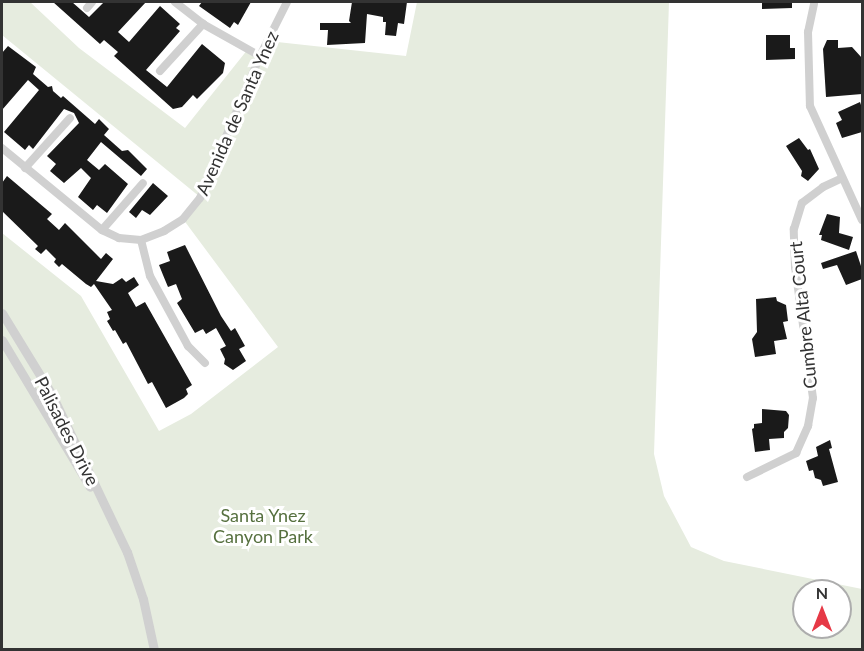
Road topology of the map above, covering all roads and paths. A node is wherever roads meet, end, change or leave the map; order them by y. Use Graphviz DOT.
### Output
graph roads {
  1 [pos="287,2"];
  2 [pos="179,3"];
  3 [pos="814,4"];
  4 [pos="202,24"];
  5 [pos="260,56"];
  6 [pos="160,71"];
  7 [pos="70,118"];
  8 [pos="2,148"];
  9 [pos="25,168"];
  10 [pos="842,178"];
  11 [pos="143,183"];
  12 [pos="862,220"];
  13 [pos="102,230"];
  14 [pos="141,240"];
  15 [pos="2,313"];
  16 [pos="2,340"];
  17 [pos="205,363"];
  18 [pos="747,477"];
  19 [pos="127,552"];
  20 [pos="154,650"];
  1 -- 5 [label="street, Avenida de Santa Ynez"];
  2 -- 4 [label="street"];
  3 -- 10 [label="street"];
  4 -- 5 [label="street"];
  4 -- 6 [label="street"];
  5 -- 14 [label="street, Avenida de Santa Ynez"];
  7 -- 9 [label="street"];
  8 -- 9 [label="street"];
  9 -- 13 [label="street"];
  10 -- 12 [label="street"];
  10 -- 18 [label="street, Cumbre Alta Court"];
  11 -- 13 [label="street"];
  13 -- 14 [label="street"];
  14 -- 17 [label="street"];
  15 -- 19 [label="street, Palisades Drive"];
  16 -- 19 [label="street, Palisades Drive"];
  19 -- 20 [label="street, Palisades Drive"];
}
